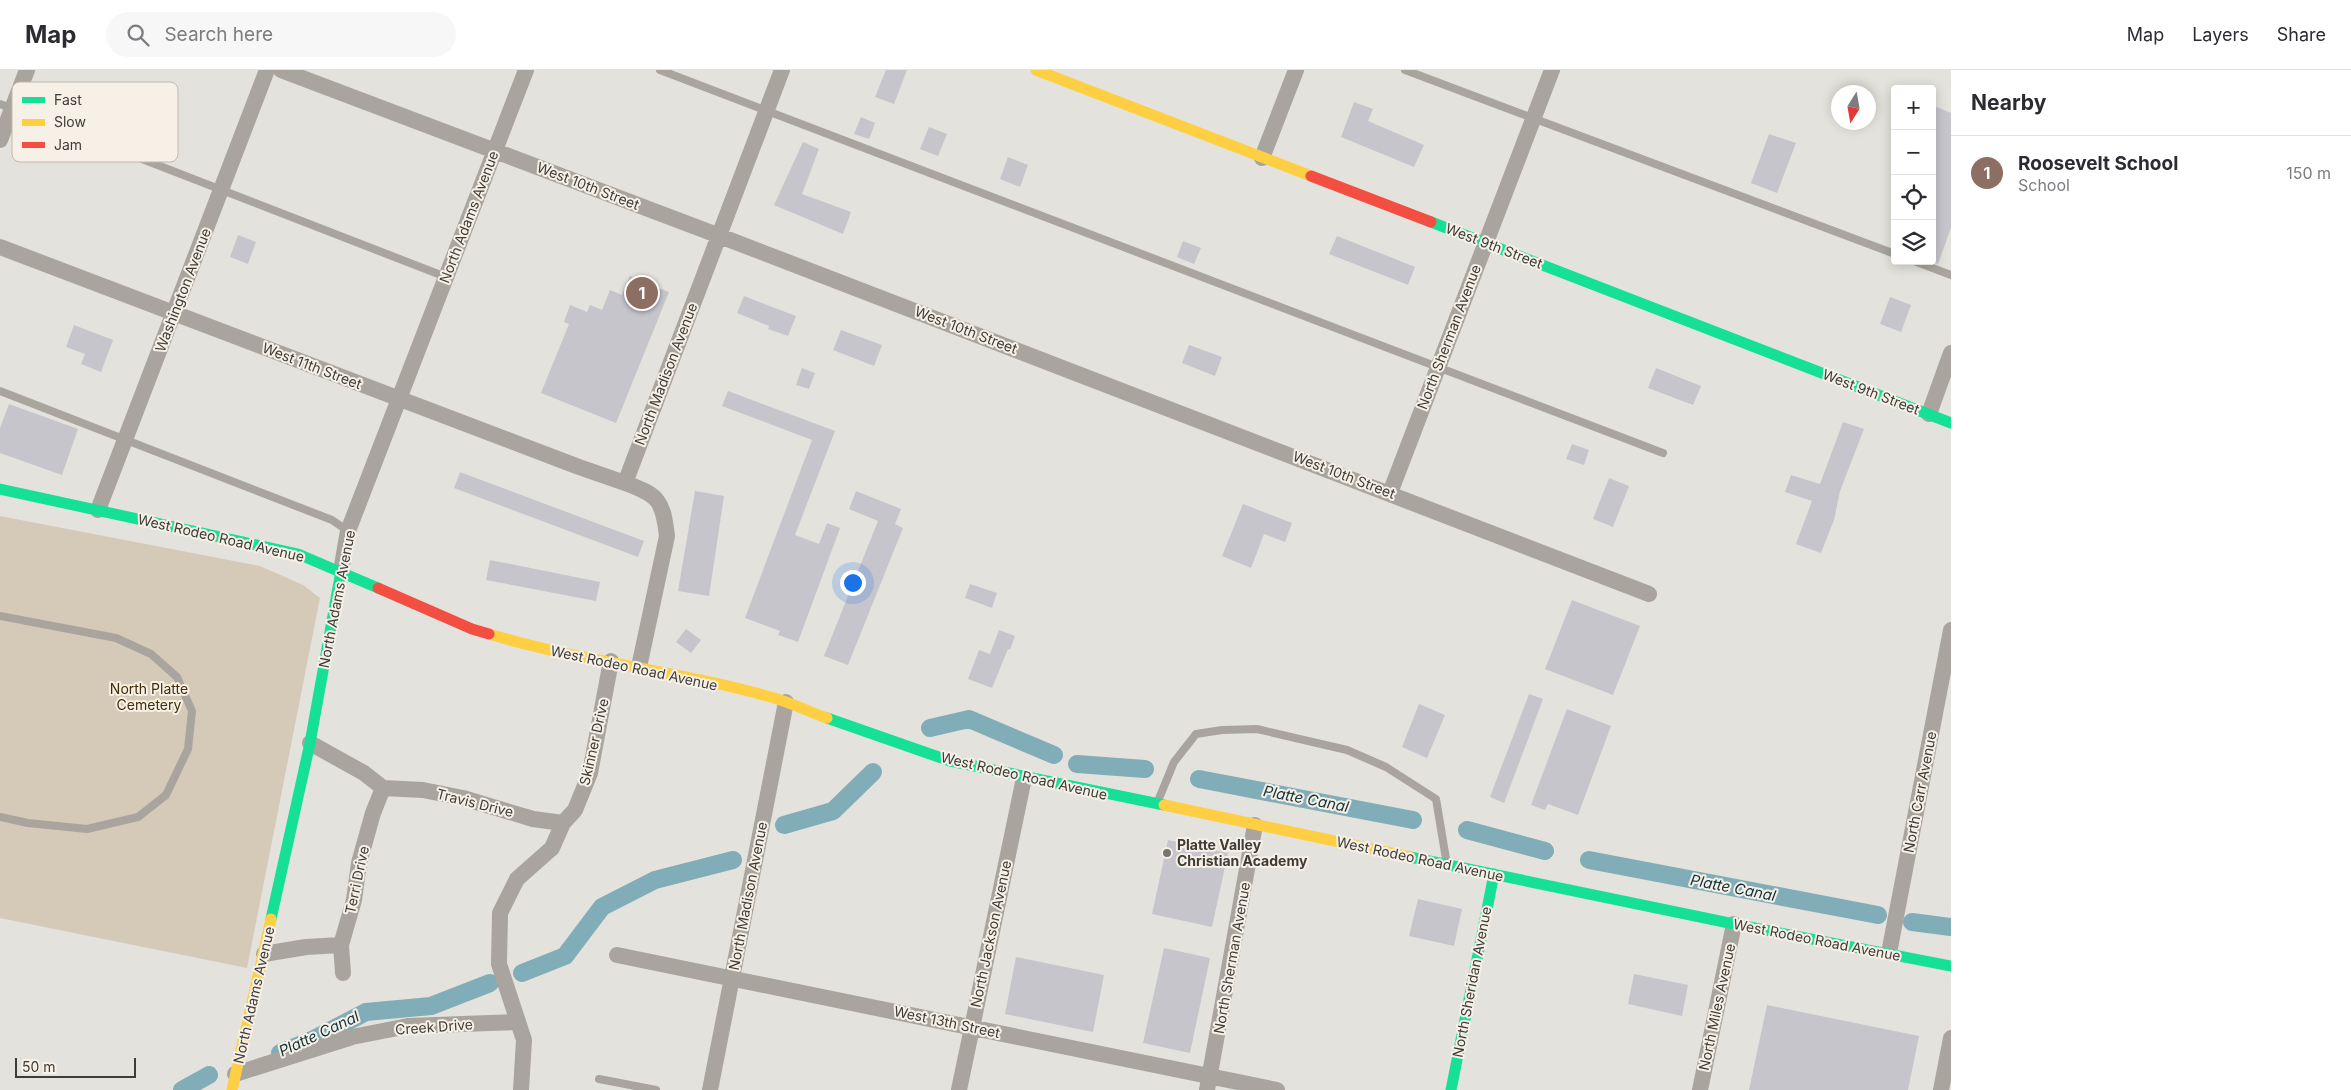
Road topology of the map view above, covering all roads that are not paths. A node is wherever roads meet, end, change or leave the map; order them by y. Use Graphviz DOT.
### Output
graph roads {
  1 [pos="27,70"];
  2 [pos="267,70"];
  3 [pos="281,70"];
  4 [pos="526,70"];
  5 [pos="660,70"];
  6 [pos="782,70"];
  7 [pos="1037,70"];
  8 [pos="1296,70"];
  9 [pos="1405,70"];
  10 [pos="1552,70"];
  11 [pos="20,82"];
  12 [pos="6,106"];
  13 [pos="766,111"];
  14 [pos="1534,119"];
  15 [pos="0,140"];
  16 [pos="495,150"];
  17 [pos="1262,158"];
  18 [pos="154,162"];
  19 [pos="222,188"];
  20 [pos="719,235"];
  21 [pos="1485,243"];
  22 [pos="0,247"];
  23 [pos="1891,253"];
  24 [pos="1925,265"];
  25 [pos="1951,275"];
  26 [pos="446,277"];
  27 [pos="174,313"];
  28 [pos="1951,353"];
  29 [pos="1438,367"];
  30 [pos="0,391"];
  31 [pos="400,400"];
  32 [pos="1929,414"];
  33 [pos="1951,423"];
  34 [pos="125,439"];
  35 [pos="1663,453"];
  36 [pos="625,483"];
  37 [pos="0,489"];
  38 [pos="1390,493"];
  39 [pos="98,510"];
  40 [pos="348,531"];
  41 [pos="341,571"];
  42 [pos="1649,594"];
  43 [pos="0,616"];
  44 [pos="1951,630"];
  45 [pos="611,661"];
  46 [pos="639,667"];
  47 [pos="786,702"];
  48 [pos="310,743"];
  49 [pos="1024,778"];
  50 [pos="383,788"];
  51 [pos="1156,805"];
  52 [pos="0,817"];
  53 [pos="563,823"];
  54 [pos="1255,825"];
  55 [pos="1447,864"];
  56 [pos="1494,874"];
  57 [pos="1734,924"];
  58 [pos="341,945"];
  59 [pos="1889,953"];
  60 [pos="264,954"];
  61 [pos="617,955"];
  62 [pos="1951,966"];
  63 [pos="343,973"];
  64 [pos="732,978"];
  65 [pos="518,1022"];
  66 [pos="972,1028"];
  67 [pos="1951,1038"];
  68 [pos="599,1079"];
  69 [pos="233,1082"];
  70 [pos="1209,1083"];
  71 [pos="521,1090"];
  72 [pos="656,1090"];
  73 [pos="710,1090"];
  74 [pos="959,1090"];
  75 [pos="1277,1090"];
  76 [pos="1450,1090"];
  77 [pos="1700,1090"];
  78 [pos="1941,1090"];
  1 -- 11 [label="street"];
  2 -- 19 [label="street, Washington Avenue"];
  3 -- 16 [label="street, West 10th Street"];
  4 -- 16 [label="street, North Adams Avenue"];
  5 -- 13 [label="lane"];
  6 -- 13 [label="street, North Madison Avenue"];
  7 -- 17 [label="main road, West 9th Street"];
  8 -- 17 [label="street"];
  9 -- 14 [label="lane"];
  10 -- 14 [label="street, North Sherman Avenue"];
  12 -- 15 [label="street"];
  13 -- 20 [label="street, North Madison Avenue"];
  13 -- 29 [label="lane"];
  14 -- 21 [label="street, North Sherman Avenue"];
  14 -- 23 [label="lane"];
  16 -- 20 [label="street, West 10th Street"];
  16 -- 26 [label="street, North Adams Avenue"];
  17 -- 21 [label="main road, West 9th Street"];
  18 -- 19 [label="lane"];
  19 -- 26 [label="lane"];
  19 -- 27 [label="street, Washington Avenue"];
  20 -- 36 [label="street, North Madison Avenue"];
  20 -- 38 [label="street, West 10th Street"];
  21 -- 29 [label="street, North Sherman Avenue"];
  21 -- 32 [label="main road, West 9th Street"];
  22 -- 27 [label="street, West 11th Street"];
  24 -- 25 [label="lane"];
  26 -- 31 [label="street, North Adams Avenue"];
  27 -- 31 [label="street, West 11th Street"];
  27 -- 34 [label="street, Washington Avenue"];
  28 -- 32 [label="street"];
  29 -- 35 [label="lane"];
  29 -- 38 [label="street, North Sherman Avenue"];
  30 -- 34 [label="lane"];
  31 -- 36 [label="street, West 11th Street"];
  31 -- 40 [label="street, North Adams Avenue"];
  32 -- 33 [label="main road, West 9th Street"];
  34 -- 39 [label="street, Washington Avenue"];
  34 -- 40 [label="lane"];
  36 -- 46 [label="street"];
  37 -- 39 [label="main road, West Rodeo Road Avenue"];
  38 -- 42 [label="street, West 10th Street"];
  39 -- 41 [label="main road, West Rodeo Road Avenue"];
  40 -- 41 [label="street, North Adams Avenue"];
  41 -- 45 [label="main road, West Rodeo Road Avenue"];
  41 -- 48 [label="main road, North Adams Avenue"];
  43 -- 52 [label="lane"];
  44 -- 59 [label="street, North Carr Avenue"];
  45 -- 46 [label="main road, West Rodeo Road Avenue"];
  45 -- 53 [label="street, Skinner Drive"];
  46 -- 47 [label="main road, West Rodeo Road Avenue"];
  47 -- 49 [label="main road, West Rodeo Road Avenue"];
  47 -- 64 [label="street, North Madison Avenue"];
  48 -- 50 [label="street"];
  48 -- 60 [label="main road, North Adams Avenue"];
  49 -- 51 [label="main road, West Rodeo Road Avenue"];
  49 -- 66 [label="street, North Jackson Avenue"];
  50 -- 53 [label="street, Travis Drive"];
  50 -- 58 [label="street, Terri Drive"];
  51 -- 54 [label="main road, West Rodeo Road Avenue"];
  51 -- 55 [label="lane"];
  53 -- 65 [label="street, Skinner Drive"];
  54 -- 55 [label="main road, West Rodeo Road Avenue"];
  54 -- 70 [label="street, North Sherman Avenue"];
  55 -- 56 [label="main road, West Rodeo Road Avenue"];
  56 -- 57 [label="main road, West Rodeo Road Avenue"];
  56 -- 76 [label="main road, North Sheridan Avenue"];
  57 -- 59 [label="main road, West Rodeo Road Avenue"];
  57 -- 77 [label="street, North Miles Avenue"];
  58 -- 60 [label="street"];
  58 -- 63 [label="street, Terri Drive"];
  59 -- 62 [label="main road, West Rodeo Road Avenue"];
  60 -- 69 [label="main road, North Adams Avenue"];
  61 -- 64 [label="street, West 13th Street"];
  64 -- 66 [label="street, West 13th Street"];
  64 -- 73 [label="street, North Madison Avenue"];
  65 -- 69 [label="street, Creek Drive"];
  65 -- 71 [label="street, Skinner Drive"];
  66 -- 70 [label="street, West 13th Street"];
  66 -- 74 [label="street, North Jackson Avenue"];
  67 -- 78 [label="street"];
  68 -- 72 [label="lane"];
  70 -- 75 [label="street, West 13th Street"];
}
